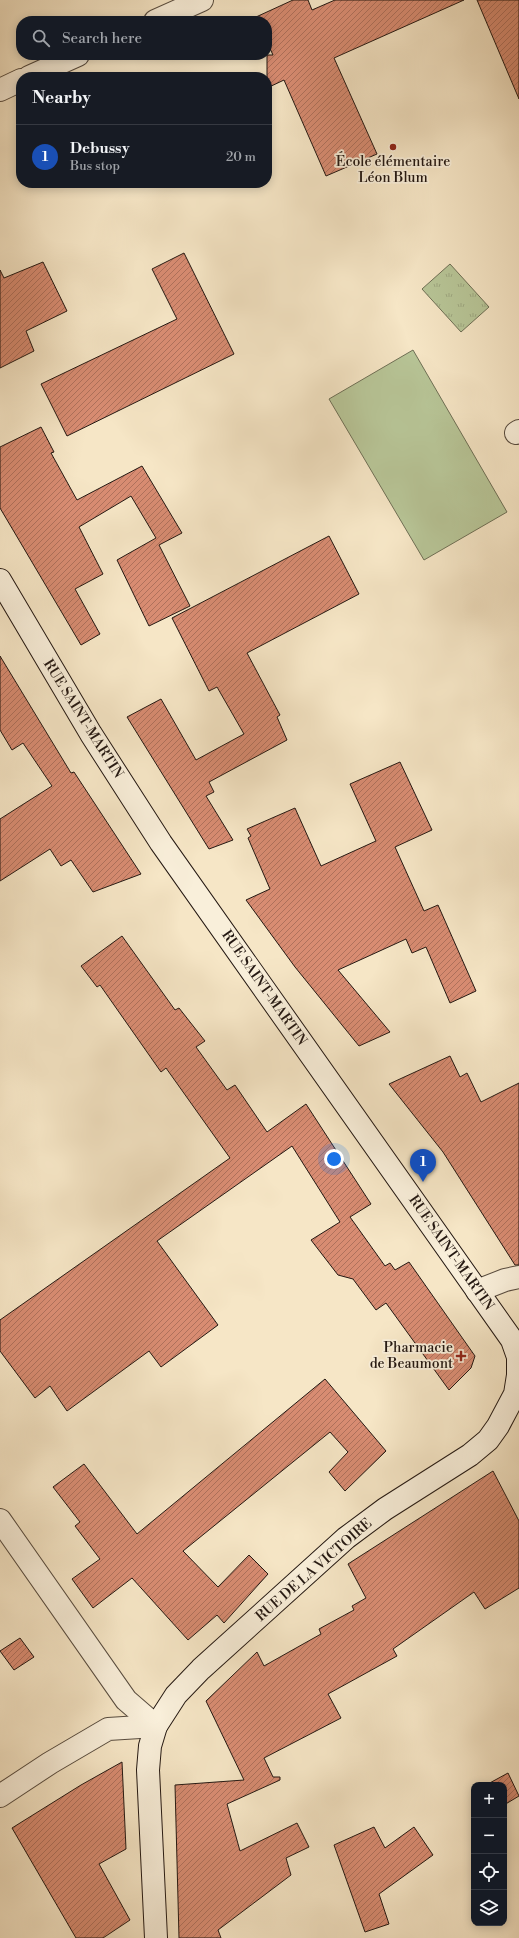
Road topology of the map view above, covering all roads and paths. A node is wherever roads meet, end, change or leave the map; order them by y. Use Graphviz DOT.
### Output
graph roads {
  1 [pos="202,0"];
  2 [pos="166,16"];
  3 [pos="67,60"];
  4 [pos="40,72"];
  5 [pos="16,82"];
  6 [pos="0,90"];
  7 [pos="0,580"];
  8 [pos="519,1277"];
  9 [pos="478,1291"];
  10 [pos="517,1395"];
  11 [pos="0,1520"];
  12 [pos="156,1726"];
  13 [pos="0,1796"];
  14 [pos="156,1938"];
  1 -- 2 [label="main road"];
  3 -- 4 [label="main road"];
  5 -- 6 [label="main road"];
  7 -- 9 [label="main road, RUE SAINT-MARTIN"];
  8 -- 9 [label="main road"];
  9 -- 10 [label="main road, RUE SAINT-MARTIN"];
  10 -- 12 [label="main road, RUE DE LA VICTOIRE"];
  11 -- 12 [label="main road"];
  12 -- 13 [label="main road"];
  12 -- 14 [label="main road, RUE DE LA VICTOIRE"];
}
